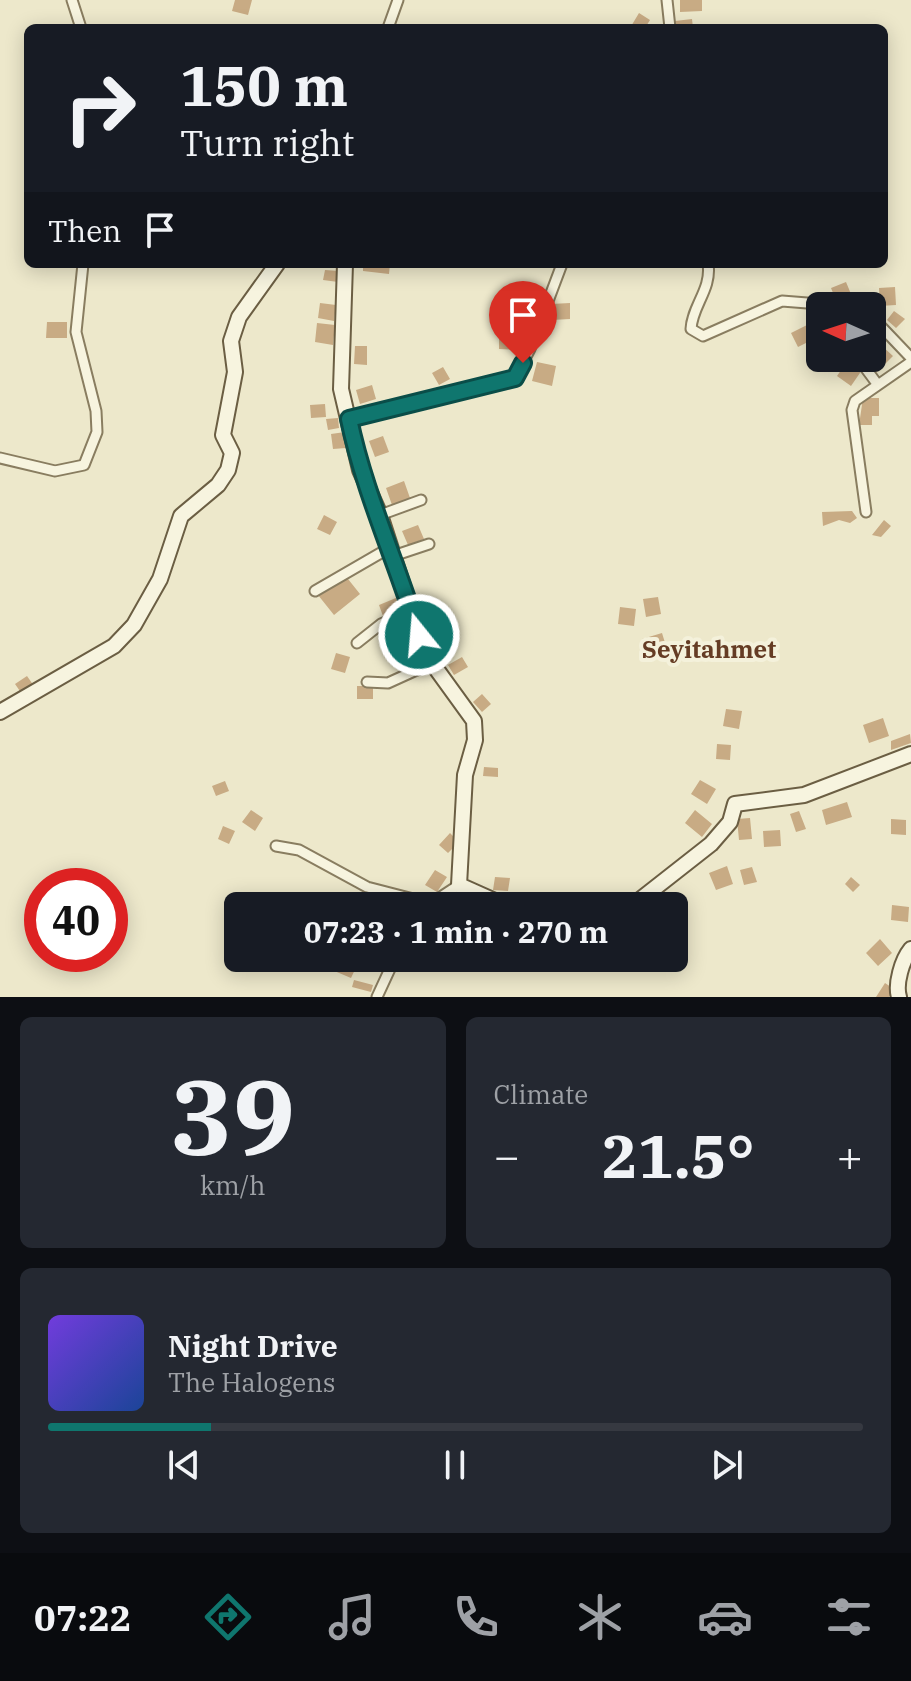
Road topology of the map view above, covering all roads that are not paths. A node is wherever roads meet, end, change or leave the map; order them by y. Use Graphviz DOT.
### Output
graph roads {
  1 [pos="72,0"];
  2 [pos="398,0"];
  3 [pos="667,0"];
  4 [pos="80,24"];
  5 [pos="389,24"];
  6 [pos="670,24"];
  7 [pos="83,268"];
  8 [pos="274,268"];
  9 [pos="345,268"];
  10 [pos="560,268"];
  11 [pos="708,268"];
  12 [pos="806,303"];
  13 [pos="886,332"];
  14 [pos="911,360"];
  15 [pos="868,372"];
  16 [pos="878,385"];
  17 [pos="349,419"];
  18 [pos="0,458"];
  19 [pos="421,500"];
  20 [pos="866,512"];
  21 [pos="380,515"];
  22 [pos="429,544"];
  23 [pos="392,551"];
  24 [pos="315,591"];
  25 [pos="412,611"];
  26 [pos="357,643"];
  27 [pos="432,663"];
  28 [pos="367,682"];
  29 [pos="0,712"];
  30 [pos="911,754"];
  31 [pos="276,846"];
  32 [pos="459,885"];
  33 [pos="385,892"];
  34 [pos="448,892"];
  35 [pos="475,892"];
  36 [pos="650,892"];
  37 [pos="911,949"];
  38 [pos="389,972"];
  39 [pos="377,997"];
  40 [pos="899,997"];
  1 -- 4 [label="street"];
  2 -- 5 [label="street"];
  3 -- 6 [label="street"];
  7 -- 18 [label="street"];
  8 -- 29 [label="street"];
  9 -- 17 [label="street"];
  10 -- 17 [label="street"];
  11 -- 12 [label="street"];
  13 -- 14 [label="street"];
  14 -- 16 [label="street"];
  15 -- 16 [label="street"];
  16 -- 20 [label="street"];
  17 -- 21 [label="street"];
  19 -- 21 [label="street"];
  21 -- 23 [label="street"];
  22 -- 23 [label="street"];
  23 -- 24 [label="street"];
  23 -- 25 [label="street"];
  25 -- 26 [label="street"];
  25 -- 27 [label="street"];
  27 -- 28 [label="street"];
  27 -- 32 [label="street"];
  30 -- 36 [label="street"];
  31 -- 33 [label="street"];
  32 -- 34 [label="street"];
  32 -- 35 [label="street"];
  37 -- 40 [label="street"];
  38 -- 39 [label="street"];
}
